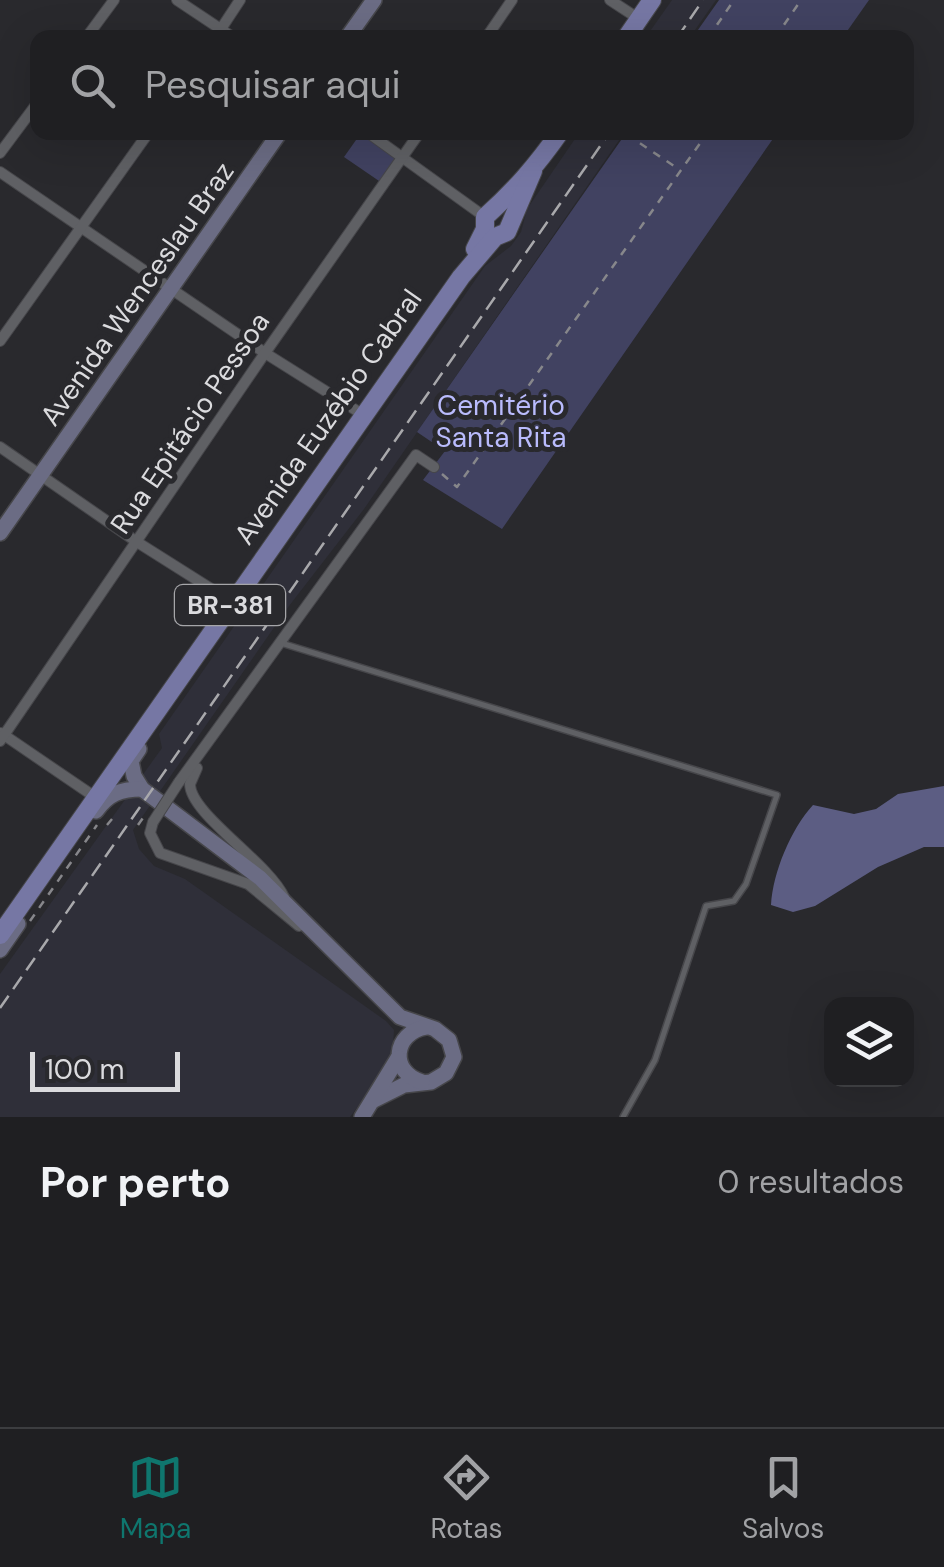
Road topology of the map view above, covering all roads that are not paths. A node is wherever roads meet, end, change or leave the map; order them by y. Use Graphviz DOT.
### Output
graph roads {
  1 [pos="114,0"];
  2 [pos="177,0"];
  3 [pos="240,0"];
  4 [pos="374,0"];
  5 [pos="512,0"];
  6 [pos="610,0"];
  7 [pos="652,0"];
  8 [pos="639,19"];
  9 [pos="92,30"];
  10 [pos="214,30"];
  11 [pos="220,30"];
  12 [pos="353,30"];
  13 [pos="491,30"];
  14 [pos="631,30"];
  15 [pos="30,113"];
  16 [pos="144,140"];
  17 [pos="274,140"];
  18 [pos="379,140"];
  19 [pos="415,140"];
  20 [pos="554,140"];
  21 [pos="0,153"];
  22 [pos="403,157"];
  23 [pos="0,172"];
  24 [pos="494,222"];
  25 [pos="84,227"];
  26 [pos="170,288"];
  27 [pos="0,341"];
  28 [pos="264,353"];
  29 [pos="362,414"];
  30 [pos="0,446"];
  31 [pos="434,467"];
  32 [pos="41,475"];
  33 [pos="0,533"];
  34 [pos="137,542"];
  35 [pos="232,602"];
  36 [pos="217,627"];
  37 [pos="280,644"];
  38 [pos="1,736"];
  39 [pos="208,744"];
  40 [pos="142,789"];
  41 [pos="95,797"];
  42 [pos="288,906"];
  43 [pos="0,935"];
  44 [pos="332,949"];
  45 [pos="0,950"];
  46 [pos="400,1018"];
  47 [pos="426,1027"];
  48 [pos="398,1053"];
  49 [pos="422,1082"];
  50 [pos="374,1100"];
  51 [pos="362,1117"];
  52 [pos="622,1117"];
  1 -- 9 [label="street"];
  2 -- 10 [label="street"];
  3 -- 11 [label="street"];
  4 -- 12 [label="street"];
  5 -- 13 [label="street"];
  6 -- 8 [label="street"];
  7 -- 8 [label="main road"];
  8 -- 14 [label="main road"];
  15 -- 21 [label="street"];
  16 -- 25 [label="street"];
  17 -- 26 [label="street, Avenida Wenceslau Braz"];
  18 -- 22 [label="street"];
  19 -- 22 [label="street, Rua Epitácio Pessoa"];
  20 -- 24 [label="main road, Avenida Euzébio Cabral / BR-381"];
  22 -- 24 [label="street"];
  22 -- 28 [label="street, Rua Epitácio Pessoa"];
  23 -- 25 [label="street"];
  24 -- 29 [label="main road, Avenida Euzébio Cabral / BR-381"];
  25 -- 26 [label="street"];
  25 -- 27 [label="street"];
  26 -- 28 [label="street"];
  26 -- 32 [label="street, Avenida Wenceslau Braz"];
  28 -- 29 [label="street"];
  28 -- 34 [label="street, Rua Epitácio Pessoa"];
  29 -- 35 [label="main road, Avenida Euzébio Cabral / BR-381"];
  30 -- 32 [label="street"];
  31 -- 37 [label="street"];
  32 -- 33 [label="street, Avenida Wenceslau Braz"];
  32 -- 34 [label="street"];
  34 -- 35 [label="street"];
  34 -- 38 [label="street, Rua Epitácio Pessoa"];
  35 -- 36 [label="main road, Avenida Euzébio Cabral / BR-381"];
  36 -- 40 [label="street"];
  36 -- 41 [label="main road, Avenida Euzébio Cabral / BR-381"];
  37 -- 39 [label="street"];
  37 -- 52 [label="lane"];
  38 -- 41 [label="street"];
  39 -- 42 [label="street"];
  39 -- 44 [label="street, bridge"];
  40 -- 42 [label="street"];
  40 -- 45 [label="street"];
  41 -- 43 [label="main road, Avenida Euzébio Cabral / BR-381"];
  42 -- 44 [label="street"];
  44 -- 46 [label="street"];
  46 -- 47 [label="street"];
  46 -- 48 [label="street"];
  47 -- 48 [label="street"];
  47 -- 49 [label="street"];
  48 -- 49 [label="street"];
  48 -- 50 [label="street"];
  49 -- 50 [label="street"];
  50 -- 51 [label="street"];
}
